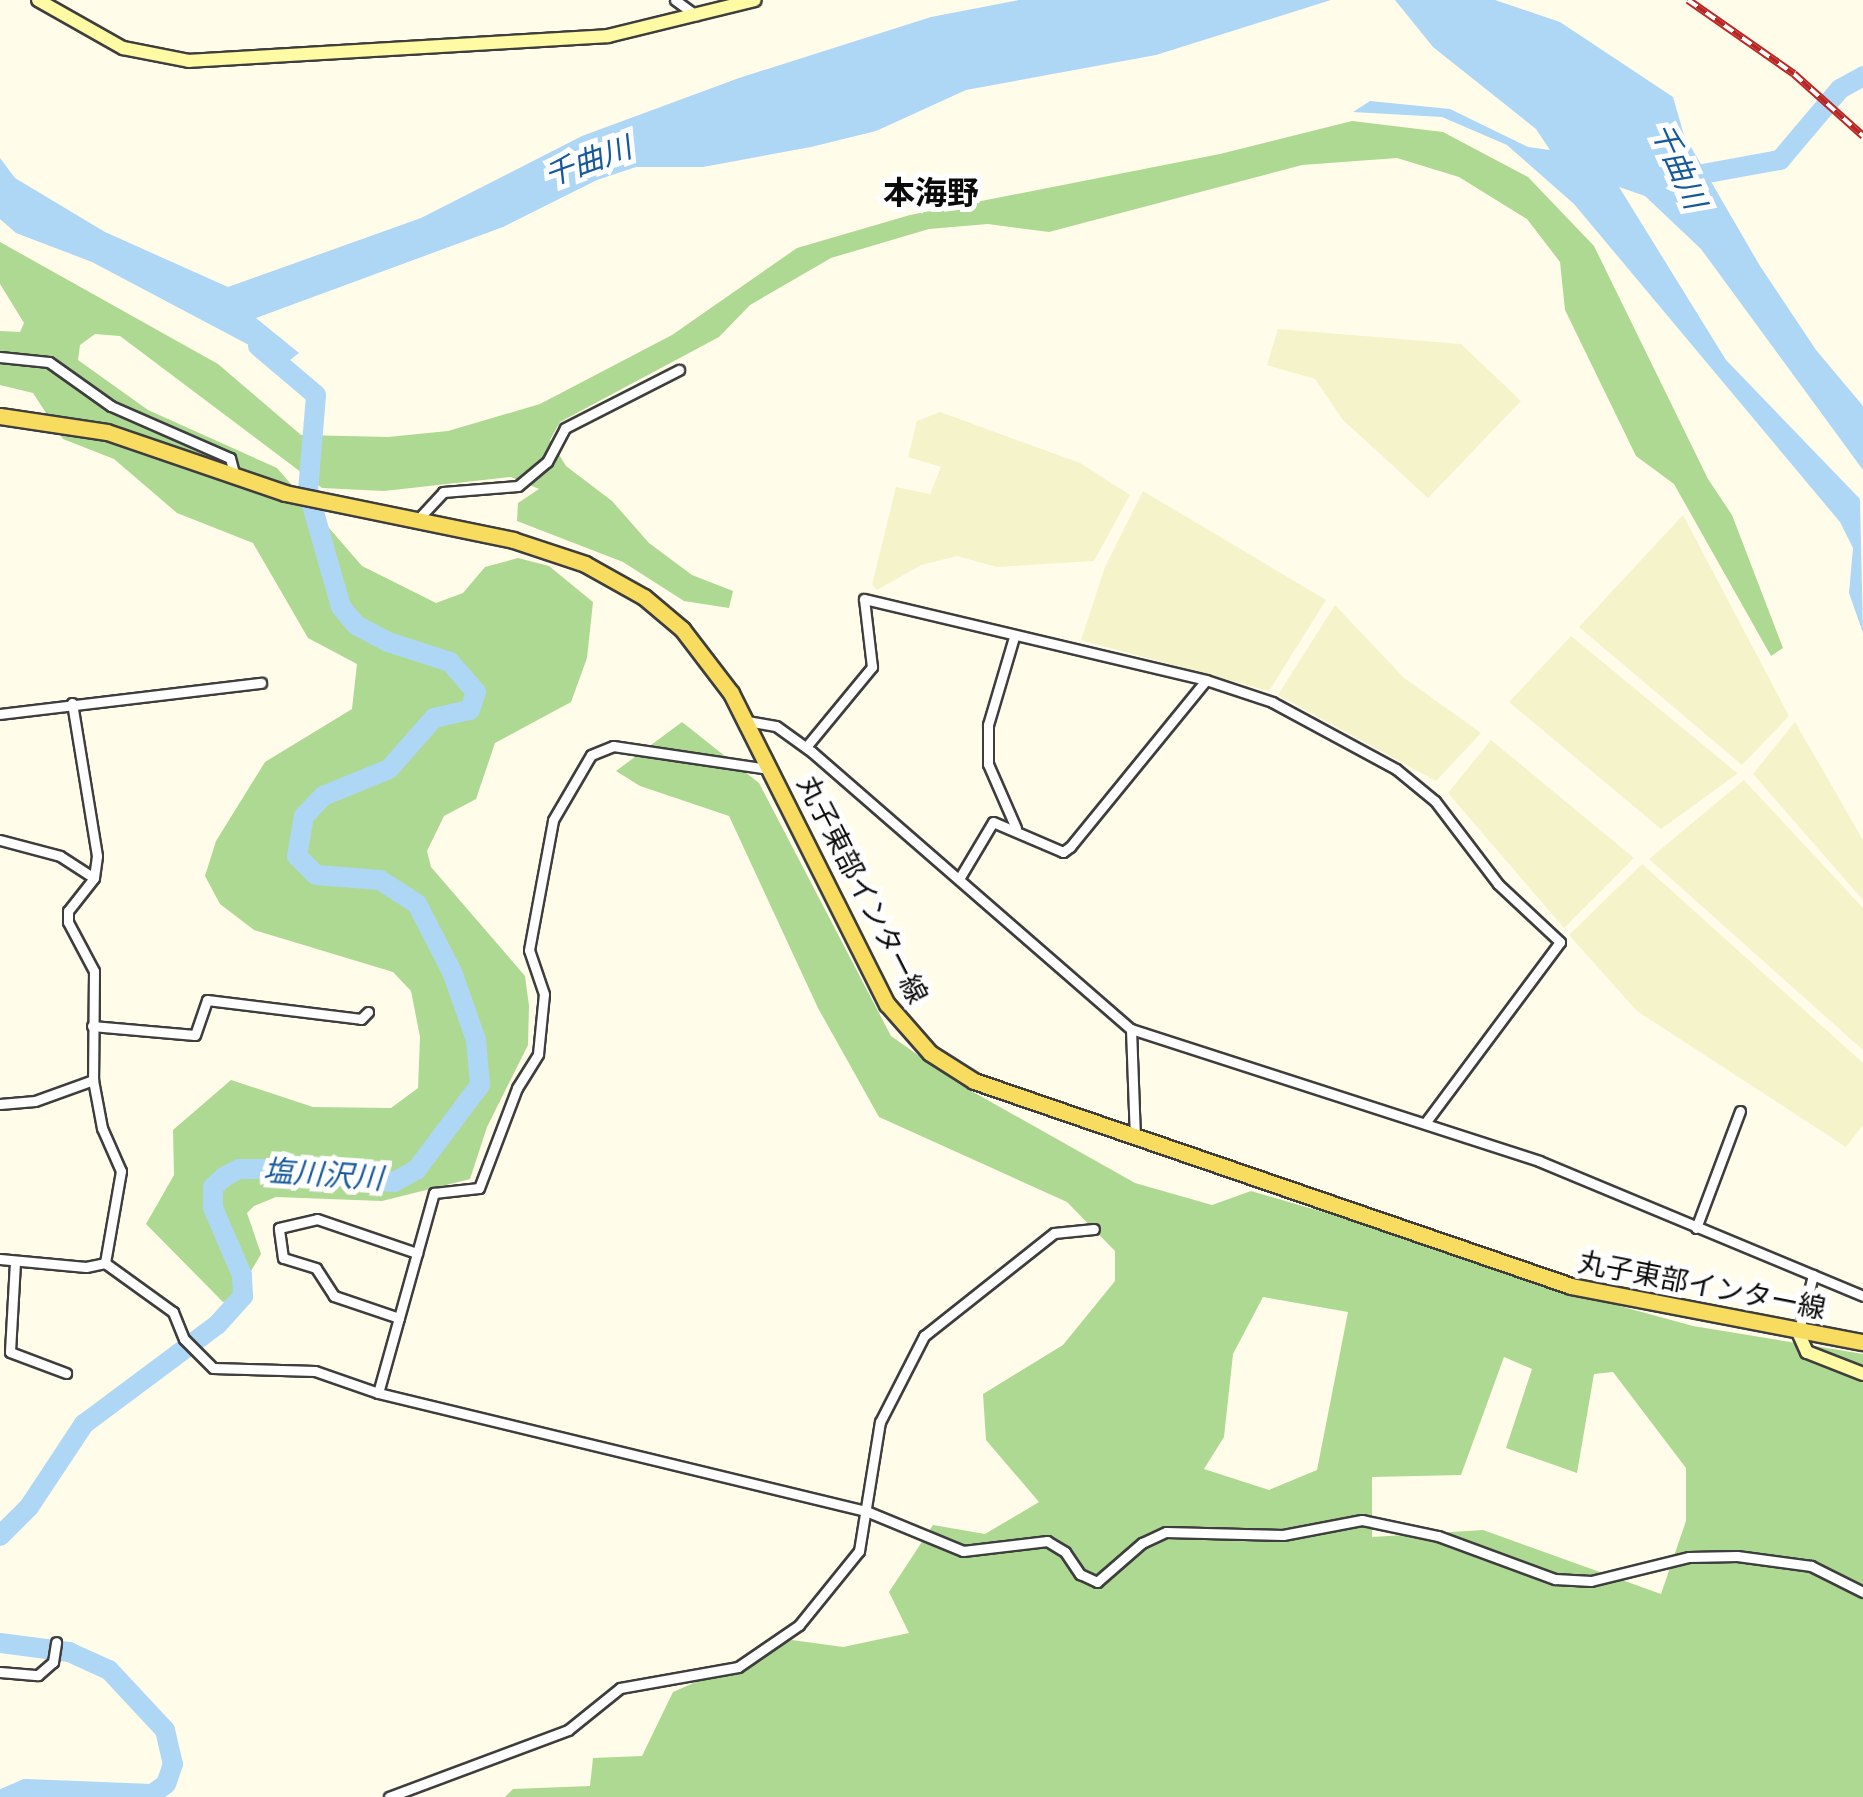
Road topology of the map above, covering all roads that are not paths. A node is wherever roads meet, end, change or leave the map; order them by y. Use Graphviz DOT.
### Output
graph roads {
  1 [pos="38,0"];
  2 [pos="675,0"];
  3 [pos="755,0"];
  4 [pos="696,15"];
  5 [pos="0,357"];
  6 [pos="679,370"];
  7 [pos="0,416"];
  8 [pos="235,477"];
  9 [pos="420,517"];
  10 [pos="1014,637"];
  11 [pos="1206,680"];
  12 [pos="261,683"];
  13 [pos="72,703"];
  14 [pos="0,714"];
  15 [pos="747,720"];
  16 [pos="806,747"];
  17 [pos="770,769"];
  18 [pos="1016,828"];
  19 [pos="0,840"];
  20 [pos="94,878"];
  21 [pos="959,879"];
  22 [pos="368,1012"];
  23 [pos="92,1026"];
  24 [pos="1131,1030"];
  25 [pos="92,1080"];
  26 [pos="0,1104"];
  27 [pos="1740,1112"];
  28 [pos="1426,1122"];
  29 [pos="1136,1138"];
  30 [pos="1696,1228"];
  31 [pos="1094,1229"];
  32 [pos="417,1253"];
  33 [pos="0,1259"];
  34 [pos="15,1262"];
  35 [pos="105,1263"];
  36 [pos="1813,1275"];
  37 [pos="1863,1296"];
  38 [pos="399,1318"];
  39 [pos="1798,1332"];
  40 [pos="1863,1342"];
  41 [pos="5,1346"];
  42 [pos="66,1373"];
  43 [pos="1863,1374"];
  44 [pos="378,1392"];
  45 [pos="866,1511"];
  46 [pos="1863,1592"];
  47 [pos="56,1642"];
  48 [pos="0,1672"];
  49 [pos="389,1797"];
  1 -- 4 [label="street"];
  2 -- 4 [label="street"];
  3 -- 4 [label="street"];
  5 -- 8 [label="street"];
  6 -- 9 [label="street"];
  7 -- 8 [label="main road, 丸子東部インター線"];
  8 -- 9 [label="main road, 丸子東部インター線"];
  9 -- 15 [label="main road, 丸子東部インター線"];
  10 -- 11 [label="street"];
  10 -- 16 [label="street"];
  10 -- 18 [label="street"];
  11 -- 18 [label="street"];
  11 -- 28 [label="street"];
  12 -- 13 [label="street"];
  13 -- 14 [label="street"];
  13 -- 20 [label="street"];
  15 -- 16 [label="street"];
  15 -- 17 [label="main road, 丸子東部インター線"];
  16 -- 21 [label="street"];
  17 -- 29 [label="main road, 丸子東部インター線"];
  17 -- 32 [label="street"];
  18 -- 21 [label="street"];
  19 -- 20 [label="street"];
  20 -- 23 [label="street"];
  21 -- 24 [label="street"];
  22 -- 23 [label="street"];
  23 -- 25 [label="street"];
  24 -- 28 [label="street"];
  24 -- 29 [label="street"];
  25 -- 26 [label="street"];
  25 -- 35 [label="street"];
  27 -- 30 [label="street"];
  28 -- 30 [label="street"];
  29 -- 39 [label="main road, 丸子東部インター線"];
  30 -- 36 [label="street"];
  31 -- 45 [label="street"];
  32 -- 38 [label="street"];
  32 -- 38 [label="street"];
  33 -- 34 [label="street"];
  34 -- 35 [label="street"];
  34 -- 41 [label="street"];
  35 -- 44 [label="street"];
  36 -- 37 [label="street"];
  36 -- 39 [label="street"];
  38 -- 44 [label="street"];
  39 -- 40 [label="main road, 丸子東部インター線"];
  39 -- 43 [label="street"];
  41 -- 42 [label="street"];
  44 -- 45 [label="street"];
  45 -- 46 [label="street"];
  45 -- 49 [label="street"];
  47 -- 48 [label="street"];
}
